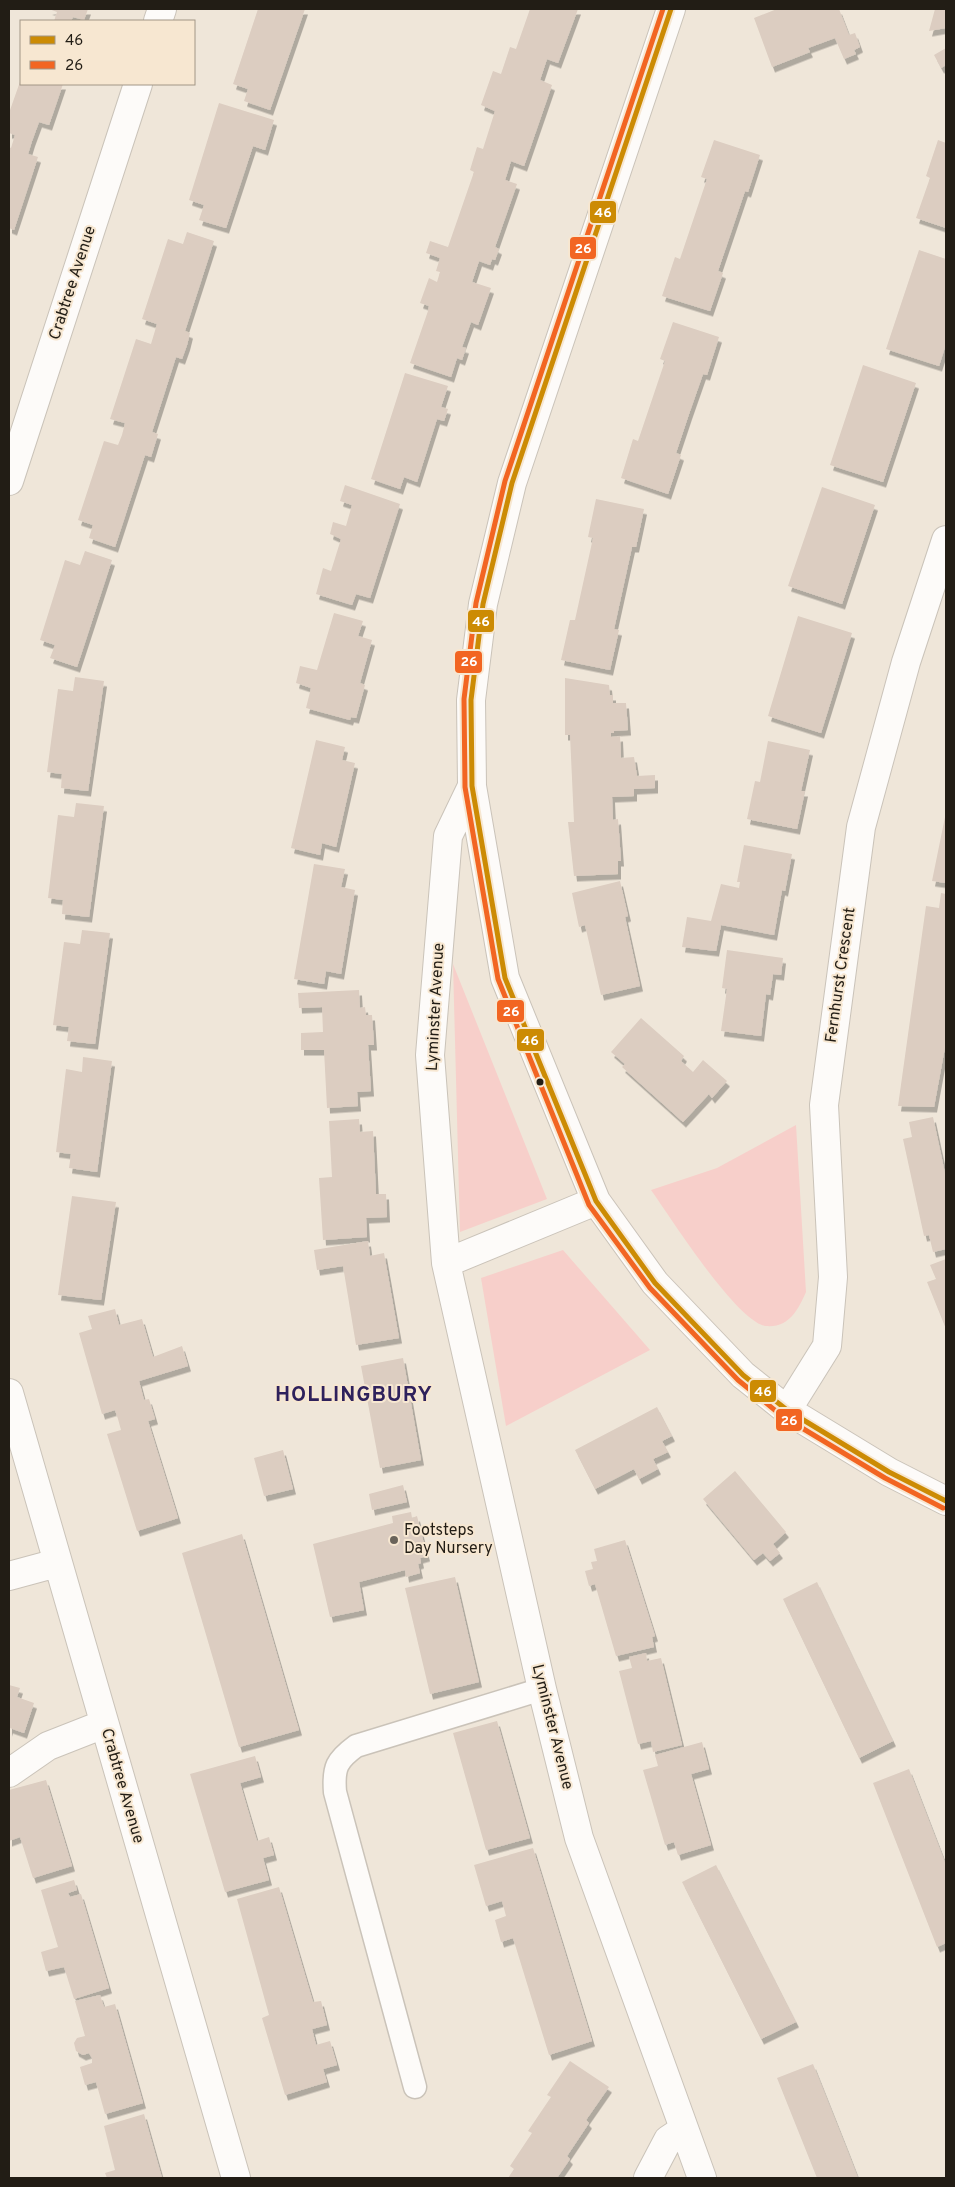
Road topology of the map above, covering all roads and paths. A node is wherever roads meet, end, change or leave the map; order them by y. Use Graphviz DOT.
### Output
graph roads {
  1 [pos="671,9"];
  2 [pos="138,85"];
  3 [pos="9,481"];
  4 [pos="946,540"];
  5 [pos="472,786"];
  6 [pos="596,1201"];
  7 [pos="446,1263"];
  8 [pos="9,1393"];
  9 [pos="787,1410"];
  10 [pos="946,1501"];
  11 [pos="56,1564"];
  12 [pos="9,1576"];
  13 [pos="542,1689"];
  14 [pos="104,1724"];
  15 [pos="9,1773"];
  16 [pos="416,2087"];
  17 [pos="683,2130"];
  18 [pos="236,2178"];
  19 [pos="648,2178"];
  20 [pos="702,2178"];
  1 -- 5 [label="street"];
  2 -- 3 [label="street, Crabtree Avenue"];
  4 -- 9 [label="street, Fernhurst Crescent"];
  5 -- 6 [label="street"];
  5 -- 7 [label="street, Lyminster Avenue"];
  6 -- 7 [label="street"];
  6 -- 9 [label="street"];
  7 -- 13 [label="street, Lyminster Avenue"];
  8 -- 11 [label="street, Crabtree Avenue"];
  9 -- 10 [label="street"];
  11 -- 12 [label="street"];
  11 -- 14 [label="street, Crabtree Avenue"];
  13 -- 16 [label="lane"];
  13 -- 17 [label="street, Lyminster Avenue"];
  14 -- 15 [label="street"];
  14 -- 18 [label="street, Crabtree Avenue"];
  17 -- 19 [label="street"];
  17 -- 20 [label="street, Lyminster Avenue"];
}
